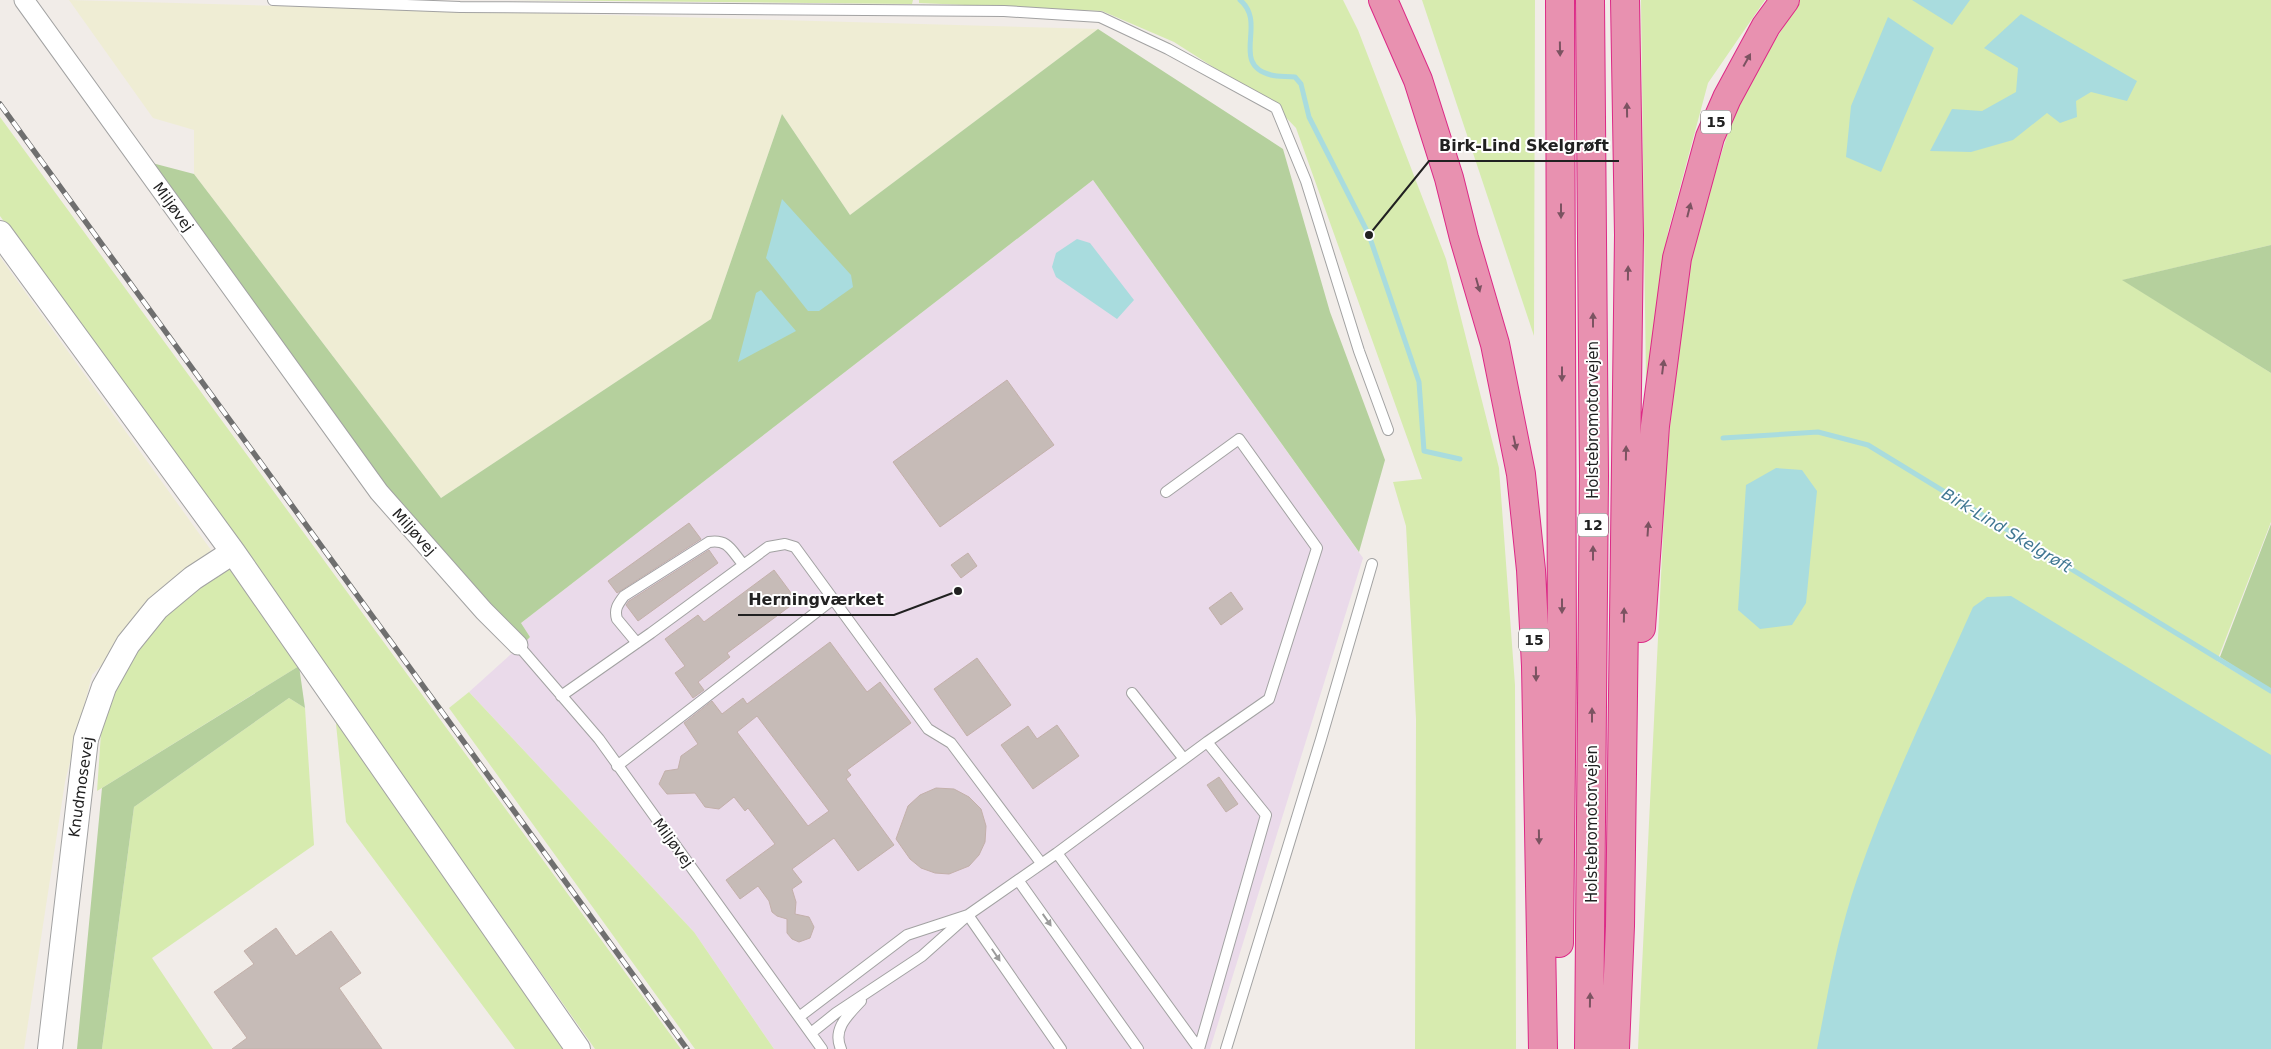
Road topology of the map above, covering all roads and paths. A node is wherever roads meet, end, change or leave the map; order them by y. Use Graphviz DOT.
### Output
graph roads {
  1 [pos="24,0"];
  2 [pos="273,0"];
  3 [pos="1366,0"];
  4 [pos="1383,0"];
  5 [pos="1560,0"];
  6 [pos="1590,0"];
  7 [pos="1625,0"];
  8 [pos="1785,0"];
  9 [pos="0,234"];
  10 [pos="1464,238"];
  11 [pos="1388,430"];
  12 [pos="1166,492"];
  13 [pos="233,552"];
  14 [pos="742,563"];
  15 [pos="1372,564"];
  16 [pos="832,600"];
  17 [pos="637,642"];
  18 [pos="518,645"];
  19 [pos="1132,693"];
  20 [pos="561,696"];
  21 [pos="1207,742"];
  22 [pos="1184,759"];
  23 [pos="617,766"];
  24 [pos="1057,853"];
  25 [pos="1041,863"];
  26 [pos="1018,880"];
  27 [pos="968,915"];
  28 [pos="1620,926"];
  29 [pos="869,991"];
  30 [pos="799,1017"];
  31 [pos="811,1033"];
  32 [pos="50,1049"];
  33 [pos="578,1049"];
  34 [pos="822,1049"];
  35 [pos="840,1049"];
  36 [pos="1061,1049"];
  37 [pos="1138,1049"];
  38 [pos="1199,1049"];
  39 [pos="1226,1049"];
  40 [pos="1543,1049"];
  41 [pos="1558,1049"];
  42 [pos="1589,1049"];
  43 [pos="1615,1049"];
  1 -- 18 [label="street, Miljøvej"];
  2 -- 11 [label="lane"];
  3 -- 10 [label="highway"];
  4 -- 10 [label="highway, 15"];
  5 -- 41 [label="highway, Holstebromotorvejen / 12, one-way"];
  42 -- 6 [label="highway, Holstebromotorvejen / 12, one-way"];
  28 -- 7 [label="highway, one-way"];
  28 -- 8 [label="highway, 15, one-way"];
  9 -- 13 [label="street"];
  10 -- 40 [label="highway, 15, one-way"];
  12 -- 21 [label="lane"];
  13 -- 32 [label="street, Knudmosevej"];
  13 -- 33 [label="street"];
  14 -- 16 [label="lane"];
  14 -- 17 [label="lane"];
  14 -- 17 [label="lane"];
  15 -- 39 [label="lane"];
  16 -- 23 [label="lane"];
  16 -- 25 [label="lane"];
  17 -- 20 [label="lane"];
  18 -- 20 [label="lane, Miljøvej"];
  19 -- 22 [label="lane"];
  20 -- 23 [label="lane, Miljøvej"];
  21 -- 22 [label="lane"];
  21 -- 38 [label="lane"];
  22 -- 24 [label="lane"];
  23 -- 30 [label="lane, Miljøvej"];
  24 -- 25 [label="lane"];
  24 -- 38 [label="lane"];
  25 -- 26 [label="lane"];
  26 -- 27 [label="lane"];
  26 -- 37 [label="lane, one-way"];
  27 -- 29 [label="lane"];
  27 -- 30 [label="lane"];
  27 -- 36 [label="lane, one-way"];
  28 -- 43 [label="highway, 15"];
  29 -- 31 [label="lane"];
  29 -- 35 [label="lane"];
  30 -- 31 [label="lane, Miljøvej"];
  31 -- 34 [label="lane, Miljøvej"];
}
